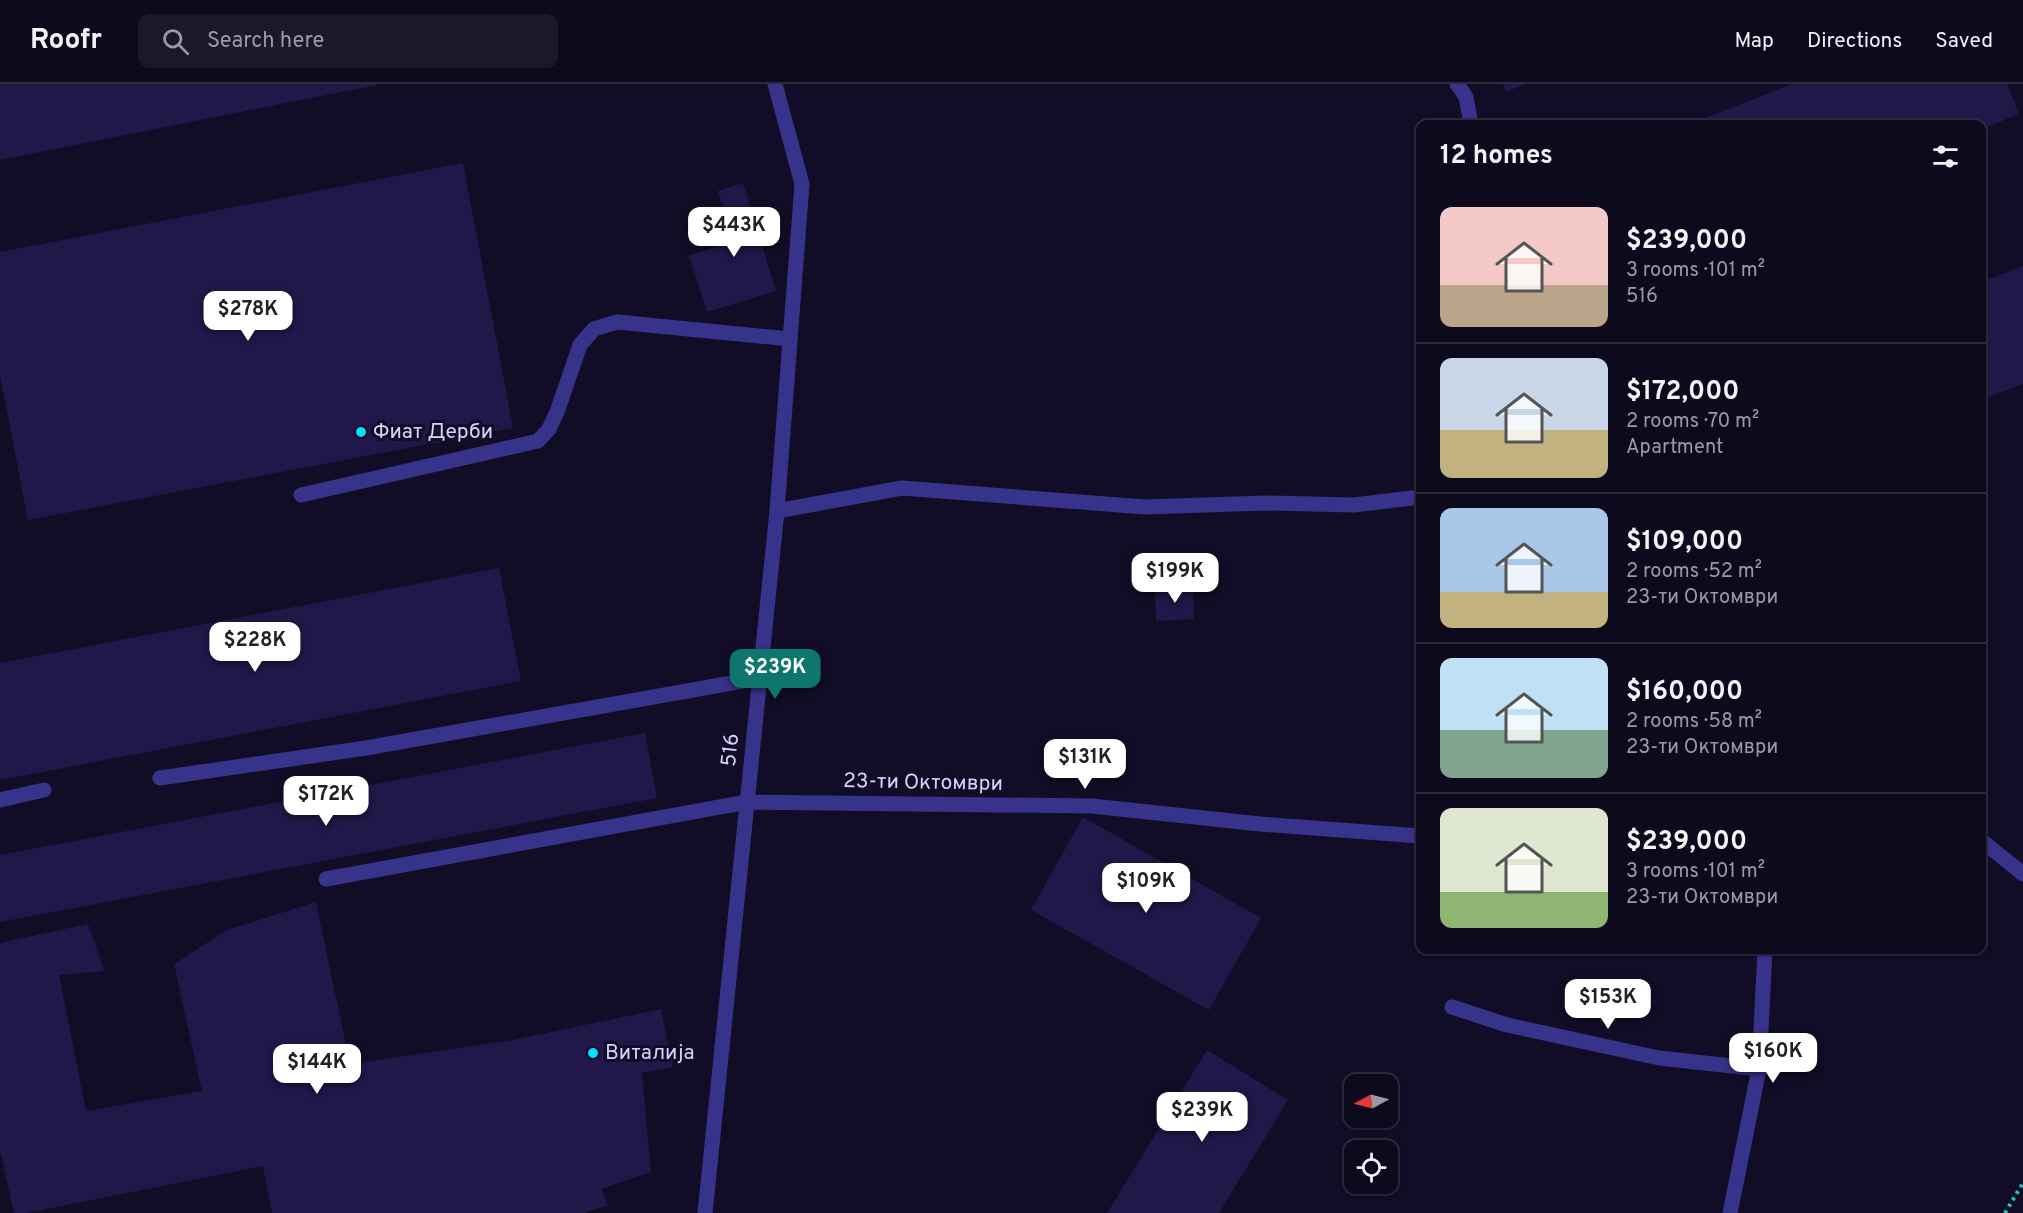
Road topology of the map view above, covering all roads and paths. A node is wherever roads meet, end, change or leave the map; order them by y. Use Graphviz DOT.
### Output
graph roads {
  1 [pos="775,84"];
  2 [pos="1457,84"];
  3 [pos="1470,120"];
  4 [pos="790,339"];
  5 [pos="302,495"];
  6 [pos="1416,497"];
  7 [pos="777,511"];
  8 [pos="760,678"];
  9 [pos="160,778"];
  10 [pos="44,790"];
  11 [pos="0,800"];
  12 [pos="747,802"];
  13 [pos="1416,836"];
  14 [pos="1986,844"];
  15 [pos="2023,874"];
  16 [pos="326,879"];
  17 [pos="1765,954"];
  18 [pos="1452,1007"];
  19 [pos="1759,1069"];
  20 [pos="2023,1183"];
  21 [pos="705,1213"];
  22 [pos="1730,1213"];
  23 [pos="2005,1213"];
  1 -- 4 [label="street, 516"];
  2 -- 3 [label="street"];
  4 -- 5 [label="street"];
  4 -- 7 [label="street, 516"];
  6 -- 7 [label="street"];
  7 -- 8 [label="street, 516"];
  8 -- 9 [label="street"];
  8 -- 12 [label="street, 516"];
  10 -- 11 [label="street"];
  12 -- 13 [label="street, 23-ти Октомври"];
  12 -- 16 [label="street, 23-ти Октомври"];
  12 -- 21 [label="street, 516"];
  14 -- 15 [label="street"];
  17 -- 19 [label="street"];
  18 -- 19 [label="street"];
  19 -- 22 [label="street"];
  20 -- 23 [label="path"];
}
